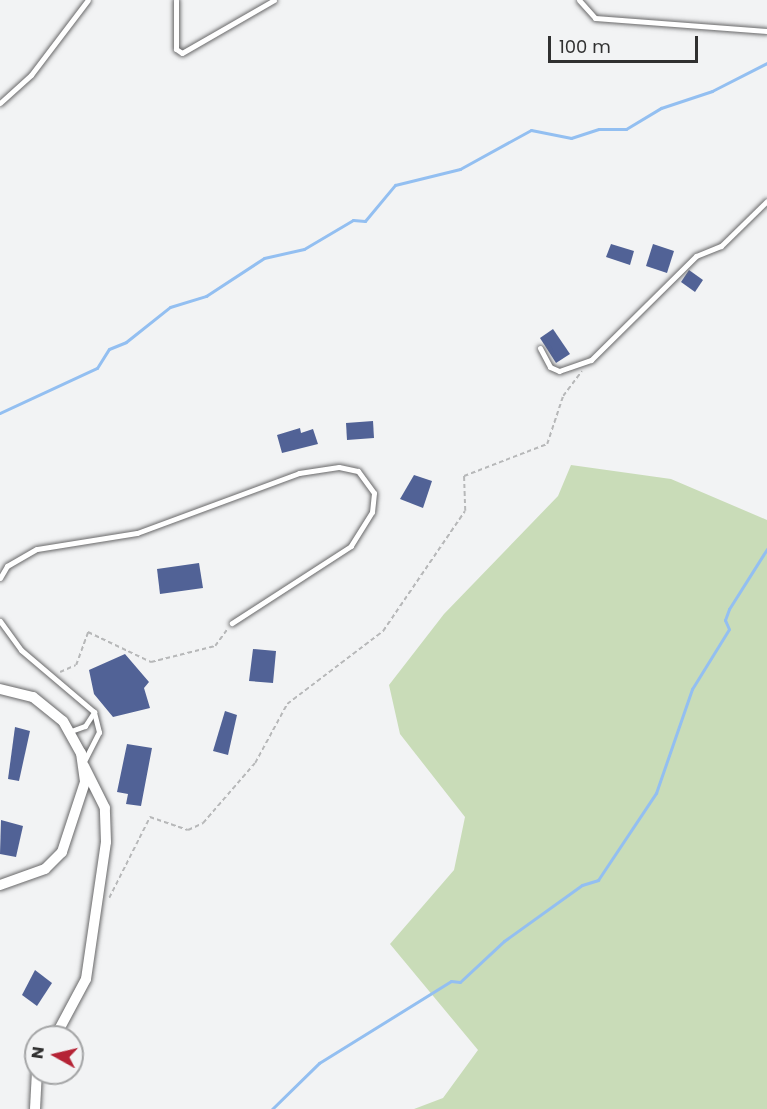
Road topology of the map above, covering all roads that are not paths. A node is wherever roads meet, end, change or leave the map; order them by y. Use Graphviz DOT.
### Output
graph roads {
  1 [pos="88,0"];
  2 [pos="176,0"];
  3 [pos="274,0"];
  4 [pos="579,0"];
  5 [pos="767,31"];
  6 [pos="0,103"];
  7 [pos="767,201"];
  8 [pos="540,348"];
  9 [pos="0,578"];
  10 [pos="0,621"];
  11 [pos="232,623"];
  12 [pos="0,688"];
  13 [pos="94,712"];
  14 [pos="71,730"];
  15 [pos="84,766"];
  16 [pos="81,799"];
  17 [pos="105,807"];
  18 [pos="0,885"];
  19 [pos="61,1025"];
  20 [pos="36,1085"];
  21 [pos="35,1109"];
  1 -- 6 [label="lane"];
  2 -- 3 [label="lane"];
  4 -- 5 [label="lane"];
  7 -- 8 [label="lane"];
  9 -- 11 [label="lane"];
  10 -- 13 [label="lane"];
  12 -- 14 [label="street"];
  13 -- 14 [label="lane"];
  13 -- 15 [label="lane"];
  14 -- 15 [label="street"];
  15 -- 16 [label="street"];
  15 -- 17 [label="street"];
  16 -- 17 [label="street"];
  16 -- 18 [label="street"];
  17 -- 19 [label="street"];
  20 -- 21 [label="street"];
}
